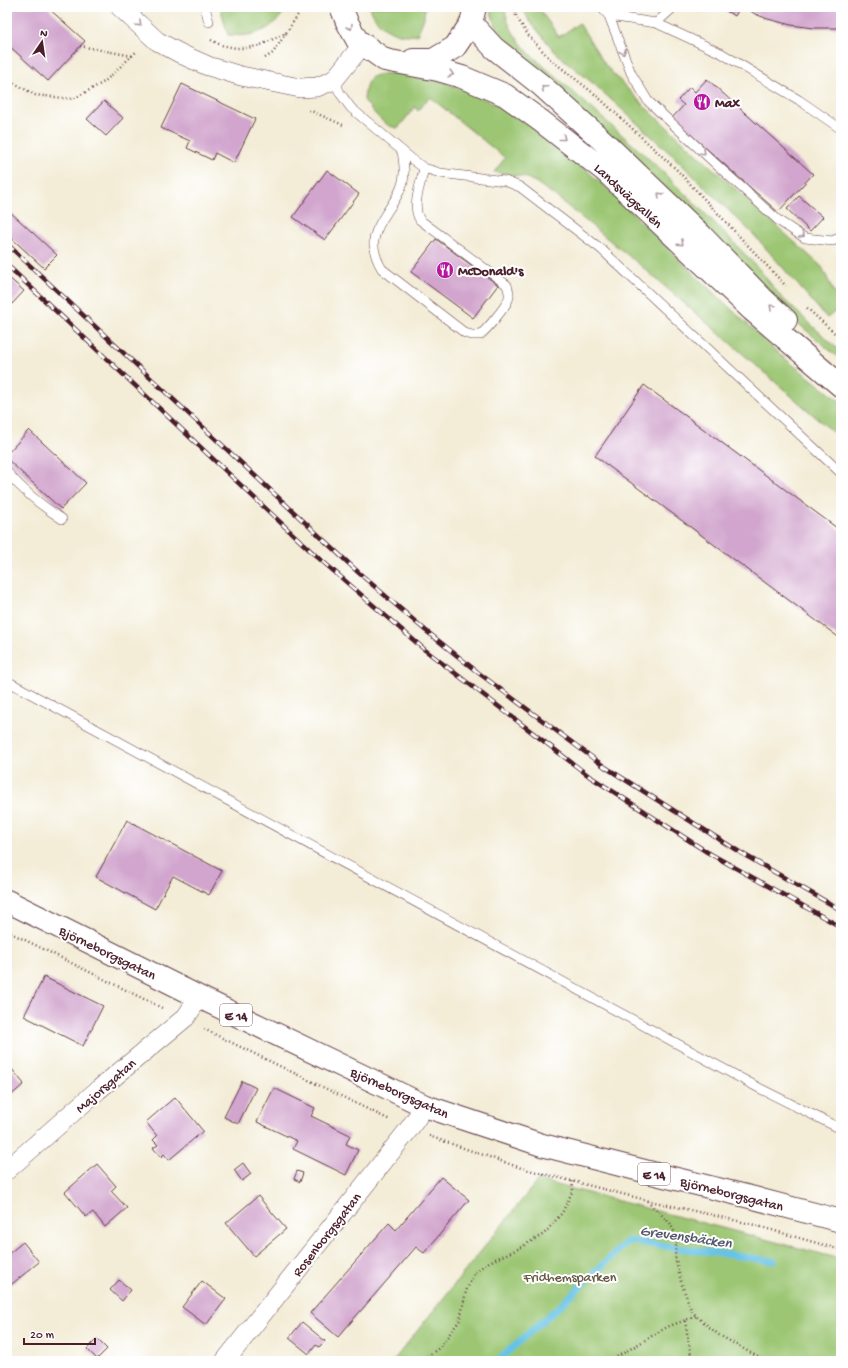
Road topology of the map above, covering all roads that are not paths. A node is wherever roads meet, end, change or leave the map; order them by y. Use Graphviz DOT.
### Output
graph roads {
  1 [pos="120,7"];
  2 [pos="205,7"];
  3 [pos="341,7"];
  4 [pos="601,7"];
  5 [pos="674,7"];
  6 [pos="473,15"];
  7 [pos="609,16"];
  8 [pos="209,22"];
  9 [pos="656,24"];
  10 [pos="363,44"];
  11 [pos="385,60"];
  12 [pos="334,80"];
  13 [pos="841,129"];
  14 [pos="402,152"];
  15 [pos="424,168"];
  16 [pos="841,236"];
  17 [pos="841,372"];
  18 [pos="841,386"];
  19 [pos="7,472"];
  20 [pos="841,473"];
  21 [pos="62,519"];
  22 [pos="7,681"];
  23 [pos="7,901"];
  24 [pos="199,997"];
  25 [pos="425,1106"];
  26 [pos="841,1129"];
  27 [pos="7,1170"];
  28 [pos="841,1221"];
  29 [pos="225,1361"];
  1 -- 12 [label="street, one-way"];
  2 -- 8 [label="lane"];
  3 -- 10 [label="main road, Landsvägsallén, one-way"];
  4 -- 7 [label="lane"];
  5 -- 9 [label="lane"];
  6 -- 11 [label="main road, Landsvägsallén"];
  17 -- 6 [label="main road, Landsvägsallén, one-way"];
  7 -- 9 [label="lane"];
  7 -- 16 [label="lane, one-way"];
  9 -- 13 [label="lane"];
  10 -- 11 [label="main road, Landsvägsallén"];
  10 -- 12 [label="street"];
  11 -- 18 [label="main road, Landsvägsallén, one-way"];
  12 -- 14 [label="lane"];
  14 -- 15 [label="lane"];
  14 -- 15 [label="lane"];
  15 -- 20 [label="lane"];
  19 -- 21 [label="lane"];
  22 -- 26 [label="lane"];
  23 -- 24 [label="main road, Björneborgsgatan / E 14"];
  24 -- 25 [label="main road, Björneborgsgatan / E 14"];
  24 -- 27 [label="street, Majorsgatan"];
  25 -- 28 [label="main road, Björneborgsgatan / E 14"];
  25 -- 29 [label="street, Rosenborgsgatan"];
}
